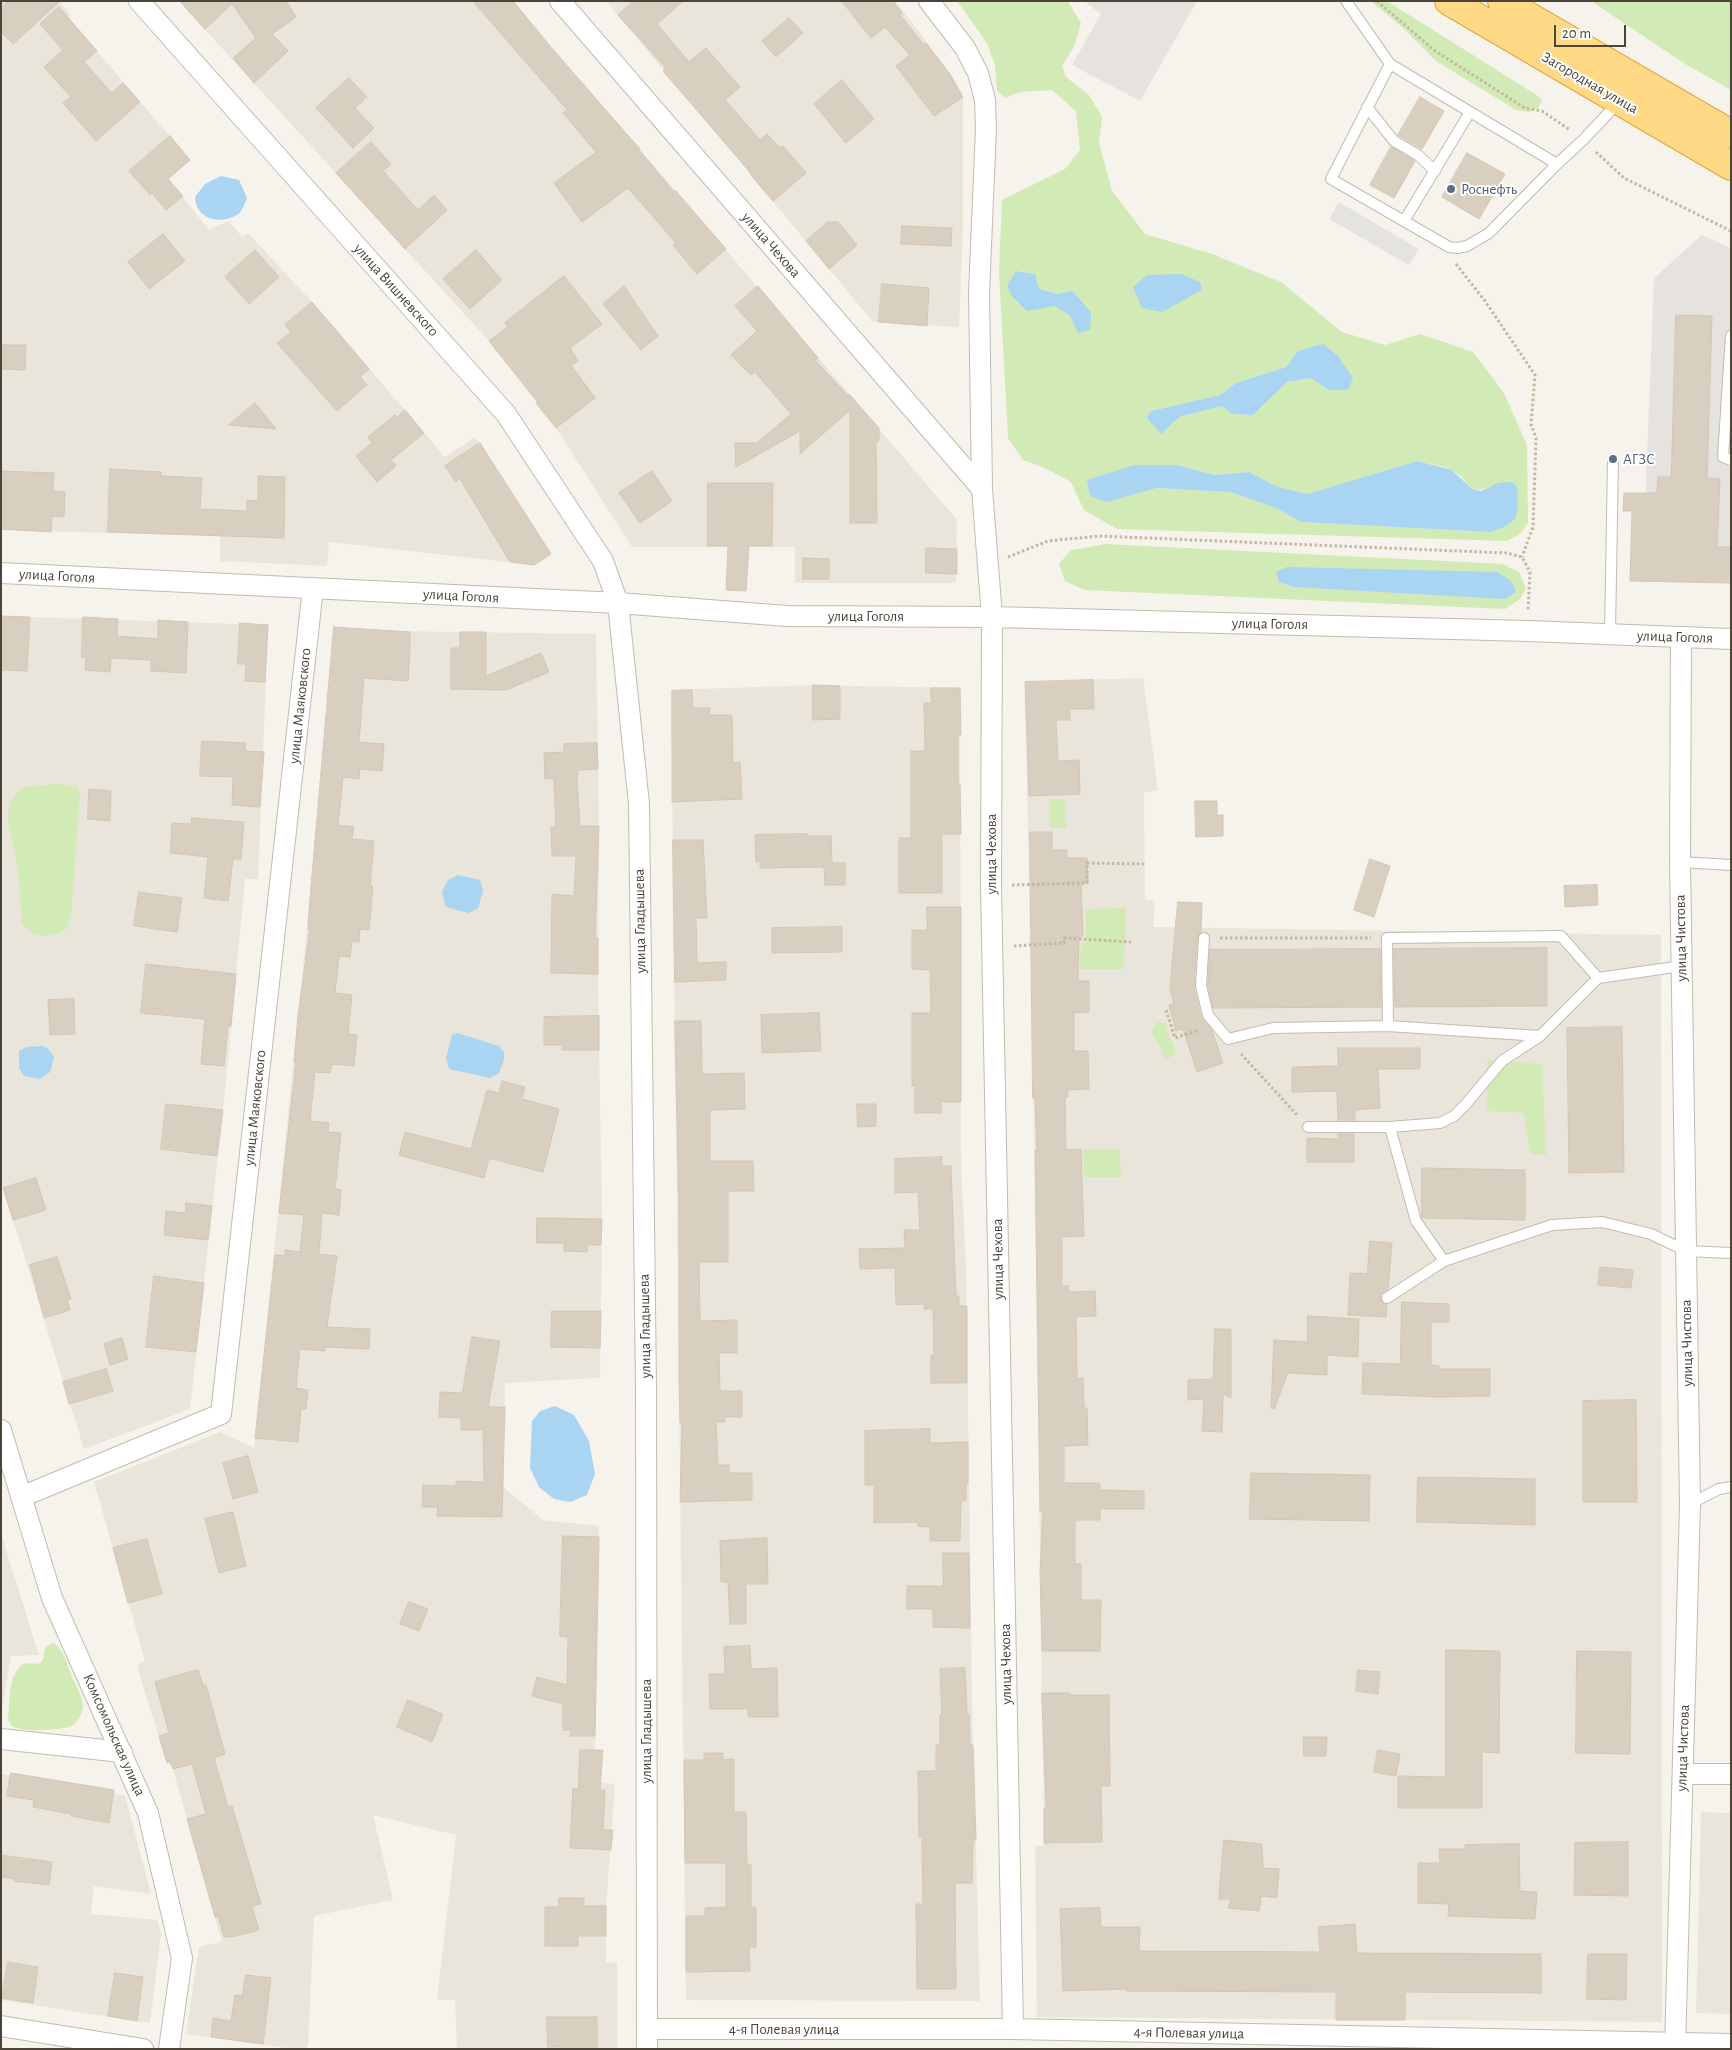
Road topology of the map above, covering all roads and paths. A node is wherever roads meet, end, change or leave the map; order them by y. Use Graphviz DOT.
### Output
graph roads {
  1 [pos="139,1"];
  2 [pos="560,1"];
  3 [pos="929,1"];
  4 [pos="1346,1"];
  5 [pos="1377,1"];
  6 [pos="1449,1"];
  7 [pos="1502,1"];
  8 [pos="1390,64"];
  9 [pos="1620,100"];
  10 [pos="1367,107"];
  11 [pos="1470,112"];
  12 [pos="1731,134"];
  13 [pos="1584,140"];
  14 [pos="1557,164"];
  15 [pos="1731,166"];
  16 [pos="1434,171"];
  17 [pos="1404,222"];
  18 [pos="1731,231"];
  19 [pos="1449,258"];
  20 [pos="1731,336"];
  21 [pos="1730,362"];
  22 [pos="1613,459"];
  23 [pos="1731,460"];
  24 [pos="982,489"];
  25 [pos="1522,557"];
  26 [pos="989,566"];
  27 [pos="1,573"];
  28 [pos="313,588"];
  29 [pos="618,604"];
  30 [pos="992,617"];
  31 [pos="1529,631"];
  32 [pos="1610,634"];
  33 [pos="1681,637"];
  34 [pos="1731,639"];
  35 [pos="1680,862"];
  36 [pos="1145,864"];
  37 [pos="1731,865"];
  38 [pos="991,886"];
  39 [pos="1204,938"];
  40 [pos="1387,938"];
  41 [pos="1131,942"];
  42 [pos="992,946"];
  43 [pos="1682,966"];
  44 [pos="1598,978"];
  45 [pos="1166,1010"];
  46 [pos="1208,1014"];
  47 [pos="1388,1026"];
  48 [pos="1540,1036"];
  49 [pos="1228,1039"];
  50 [pos="1308,1127"];
  51 [pos="1390,1128"];
  52 [pos="1686,1251"];
  53 [pos="1731,1253"];
  54 [pos="1444,1261"];
  55 [pos="1387,1298"];
  56 [pos="1,1430"];
  57 [pos="1731,1487"];
  58 [pos="22,1497"];
  59 [pos="1690,1504"];
  60 [pos="1,1739"];
  61 [pos="122,1752"];
  62 [pos="1683,1774"];
  63 [pos="1731,1774"];
  64 [pos="1,2026"];
  65 [pos="647,2029"];
  66 [pos="1013,2029"];
  67 [pos="1731,2044"];
  68 [pos="1675,2046"];
  69 [pos="143,2049"];
  70 [pos="169,2049"];
  71 [pos="647,2049"];
  1 -- 29 [label="street, улица Вишневского"];
  2 -- 24 [label="street, улица Чехова"];
  3 -- 24 [label="street, улица Чехова"];
  4 -- 8 [label="lane"];
  5 -- 13 [label="path"];
  6 -- 9 [label="highway, Загородная улица"];
  7 -- 12 [label="highway, Загородная улица"];
  8 -- 10 [label="lane"];
  8 -- 11 [label="lane"];
  9 -- 13 [label="lane"];
  9 -- 15 [label="highway, Загородная улица"];
  10 -- 16 [label="lane"];
  10 -- 17 [label="lane"];
  11 -- 14 [label="lane"];
  11 -- 16 [label="lane"];
  13 -- 14 [label="lane"];
  13 -- 18 [label="path"];
  14 -- 17 [label="lane"];
  16 -- 17 [label="lane"];
  19 -- 25 [label="path"];
  20 -- 21 [label="lane"];
  21 -- 23 [label="lane"];
  22 -- 32 [label="lane"];
  24 -- 26 [label="street, улица Чехова"];
  25 -- 26 [label="path"];
  25 -- 31 [label="path"];
  26 -- 30 [label="street, улица Чехова"];
  27 -- 28 [label="street, улица Гоголя"];
  28 -- 29 [label="street, улица Гоголя"];
  28 -- 58 [label="street, улица Маяковского"];
  29 -- 30 [label="street, улица Гоголя"];
  29 -- 65 [label="street, улица Гладышева"];
  30 -- 31 [label="street, улица Гоголя"];
  30 -- 38 [label="street, улица Чехова"];
  31 -- 32 [label="street, улица Гоголя"];
  32 -- 33 [label="street, улица Гоголя"];
  33 -- 34 [label="street, улица Гоголя"];
  33 -- 35 [label="street, улица Чистова"];
  35 -- 37 [label="lane"];
  35 -- 43 [label="street, улица Чистова"];
  36 -- 38 [label="path"];
  38 -- 42 [label="street, улица Чехова"];
  39 -- 40 [label="path"];
  39 -- 46 [label="lane"];
  40 -- 44 [label="lane"];
  40 -- 47 [label="lane"];
  41 -- 42 [label="path"];
  42 -- 66 [label="street, улица Чехова"];
  43 -- 44 [label="lane"];
  43 -- 52 [label="street, улица Чистова"];
  44 -- 48 [label="lane"];
  45 -- 46 [label="path"];
  46 -- 49 [label="lane"];
  47 -- 48 [label="lane"];
  47 -- 49 [label="lane"];
  48 -- 51 [label="lane"];
  49 -- 50 [label="path"];
  50 -- 51 [label="lane"];
  51 -- 54 [label="lane"];
  52 -- 53 [label="lane"];
  52 -- 54 [label="lane"];
  52 -- 59 [label="street, улица Чистова"];
  54 -- 55 [label="lane"];
  56 -- 58 [label="street, Комсомольская улица"];
  57 -- 59 [label="lane"];
  58 -- 61 [label="street, Комсомольская улица"];
  59 -- 62 [label="street, улица Чистова"];
  60 -- 61 [label="street"];
  61 -- 70 [label="street, Комсомольская улица"];
  62 -- 63 [label="street"];
  62 -- 68 [label="street, улица Чистова"];
  64 -- 69 [label="street"];
  65 -- 66 [label="street, 4-я Полевая улица"];
  65 -- 71 [label="street, улица Гладышева"];
  66 -- 68 [label="street, 4-я Полевая улица"];
  67 -- 68 [label="street, 4-я Полевая улица"];
}
